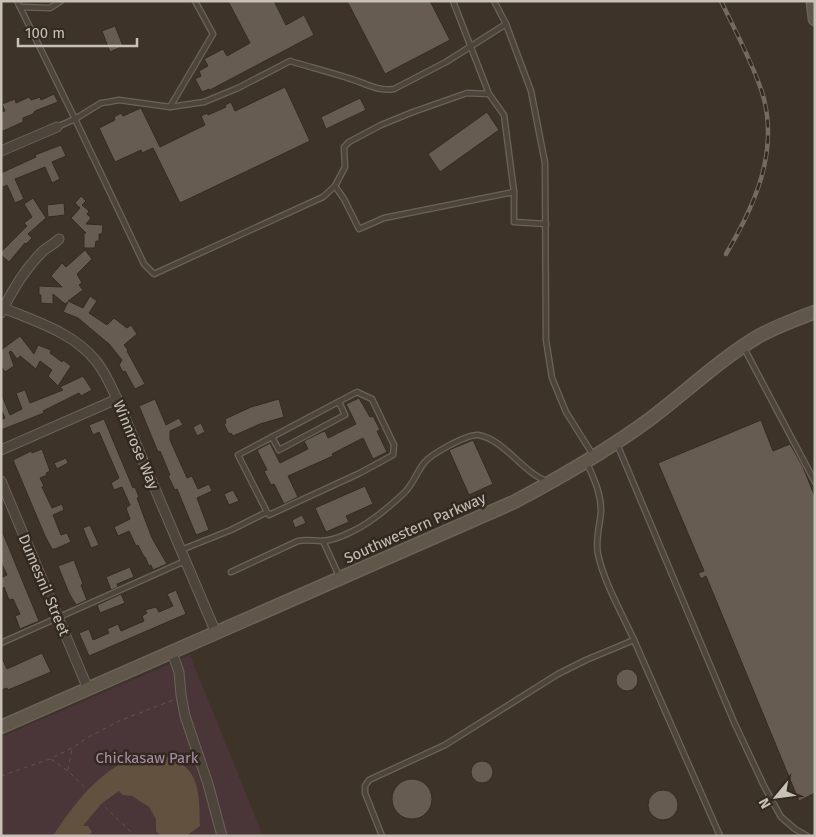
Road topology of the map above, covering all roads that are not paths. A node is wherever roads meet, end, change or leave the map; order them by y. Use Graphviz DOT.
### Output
graph roads {
  1 [pos="17,1"];
  2 [pos="61,1"];
  3 [pos="195,1"];
  4 [pos="453,1"];
  5 [pos="494,1"];
  6 [pos="813,1"];
  7 [pos="20,7"];
  8 [pos="815,19"];
  9 [pos="506,24"];
  10 [pos="471,46"];
  11 [pos="489,94"];
  12 [pos="170,107"];
  13 [pos="75,119"];
  14 [pos="57,127"];
  15 [pos="1,151"];
  16 [pos="335,186"];
  17 [pos="514,192"];
  18 [pos="546,224"];
  19 [pos="59,239"];
  20 [pos="2,310"];
  21 [pos="815,312"];
  22 [pos="743,346"];
  23 [pos="117,399"];
  24 [pos="339,402"];
  25 [pos="272,437"];
  26 [pos="617,443"];
  27 [pos="1,450"];
  28 [pos="590,459"];
  29 [pos="1,481"];
  30 [pos="551,482"];
  31 [pos="815,482"];
  32 [pos="267,512"];
  33 [pos="323,541"];
  34 [pos="180,551"];
  35 [pos="184,561"];
  36 [pos="231,572"];
  37 [pos="340,579"];
  38 [pos="58,618"];
  39 [pos="216,633"];
  40 [pos="634,640"];
  41 [pos="1,643"];
  42 [pos="172,652"];
  43 [pos="88,689"];
  44 [pos="1,727"];
  45 [pos="222,836"];
  46 [pos="382,836"];
  47 [pos="720,836"];
  48 [pos="807,836"];
  1 -- 7 [label="lane"];
  2 -- 7 [label="lane"];
  3 -- 12 [label="lane"];
  4 -- 10 [label="lane"];
  5 -- 9 [label="lane"];
  6 -- 8 [label="street"];
  7 -- 13 [label="lane"];
  9 -- 10 [label="lane"];
  9 -- 18 [label="lane"];
  10 -- 11 [label="lane"];
  10 -- 12 [label="lane"];
  11 -- 16 [label="lane"];
  11 -- 17 [label="lane"];
  12 -- 13 [label="lane"];
  13 -- 14 [label="lane"];
  13 -- 16 [label="lane"];
  14 -- 15 [label="street"];
  16 -- 17 [label="lane"];
  17 -- 18 [label="lane"];
  18 -- 28 [label="lane"];
  19 -- 20 [label="street"];
  20 -- 23 [label="street, Winnrose Way"];
  21 -- 22 [label="street, Southwestern Parkway"];
  22 -- 26 [label="street, Southwestern Parkway"];
  22 -- 31 [label="lane"];
  23 -- 27 [label="street"];
  23 -- 34 [label="street, Winnrose Way"];
  24 -- 25 [label="lane"];
  24 -- 25 [label="lane"];
  24 -- 32 [label="lane"];
  25 -- 32 [label="lane"];
  26 -- 28 [label="street, Southwestern Parkway"];
  26 -- 48 [label="lane"];
  28 -- 30 [label="street, Southwestern Parkway"];
  28 -- 40 [label="lane"];
  29 -- 38 [label="street, Dumesnil Street"];
  30 -- 33 [label="lane"];
  30 -- 37 [label="street, Southwestern Parkway"];
  32 -- 34 [label="lane"];
  33 -- 36 [label="lane"];
  33 -- 37 [label="lane"];
  34 -- 35 [label="street, Winnrose Way"];
  35 -- 38 [label="lane"];
  35 -- 39 [label="street, Winnrose Way"];
  37 -- 39 [label="street, Southwestern Parkway"];
  38 -- 41 [label="lane"];
  38 -- 43 [label="street, Dumesnil Street"];
  39 -- 42 [label="street, Southwestern Parkway"];
  40 -- 46 [label="lane"];
  40 -- 47 [label="lane"];
  42 -- 43 [label="street, Southwestern Parkway"];
  42 -- 45 [label="street"];
  43 -- 44 [label="street, Southwestern Parkway"];
}
